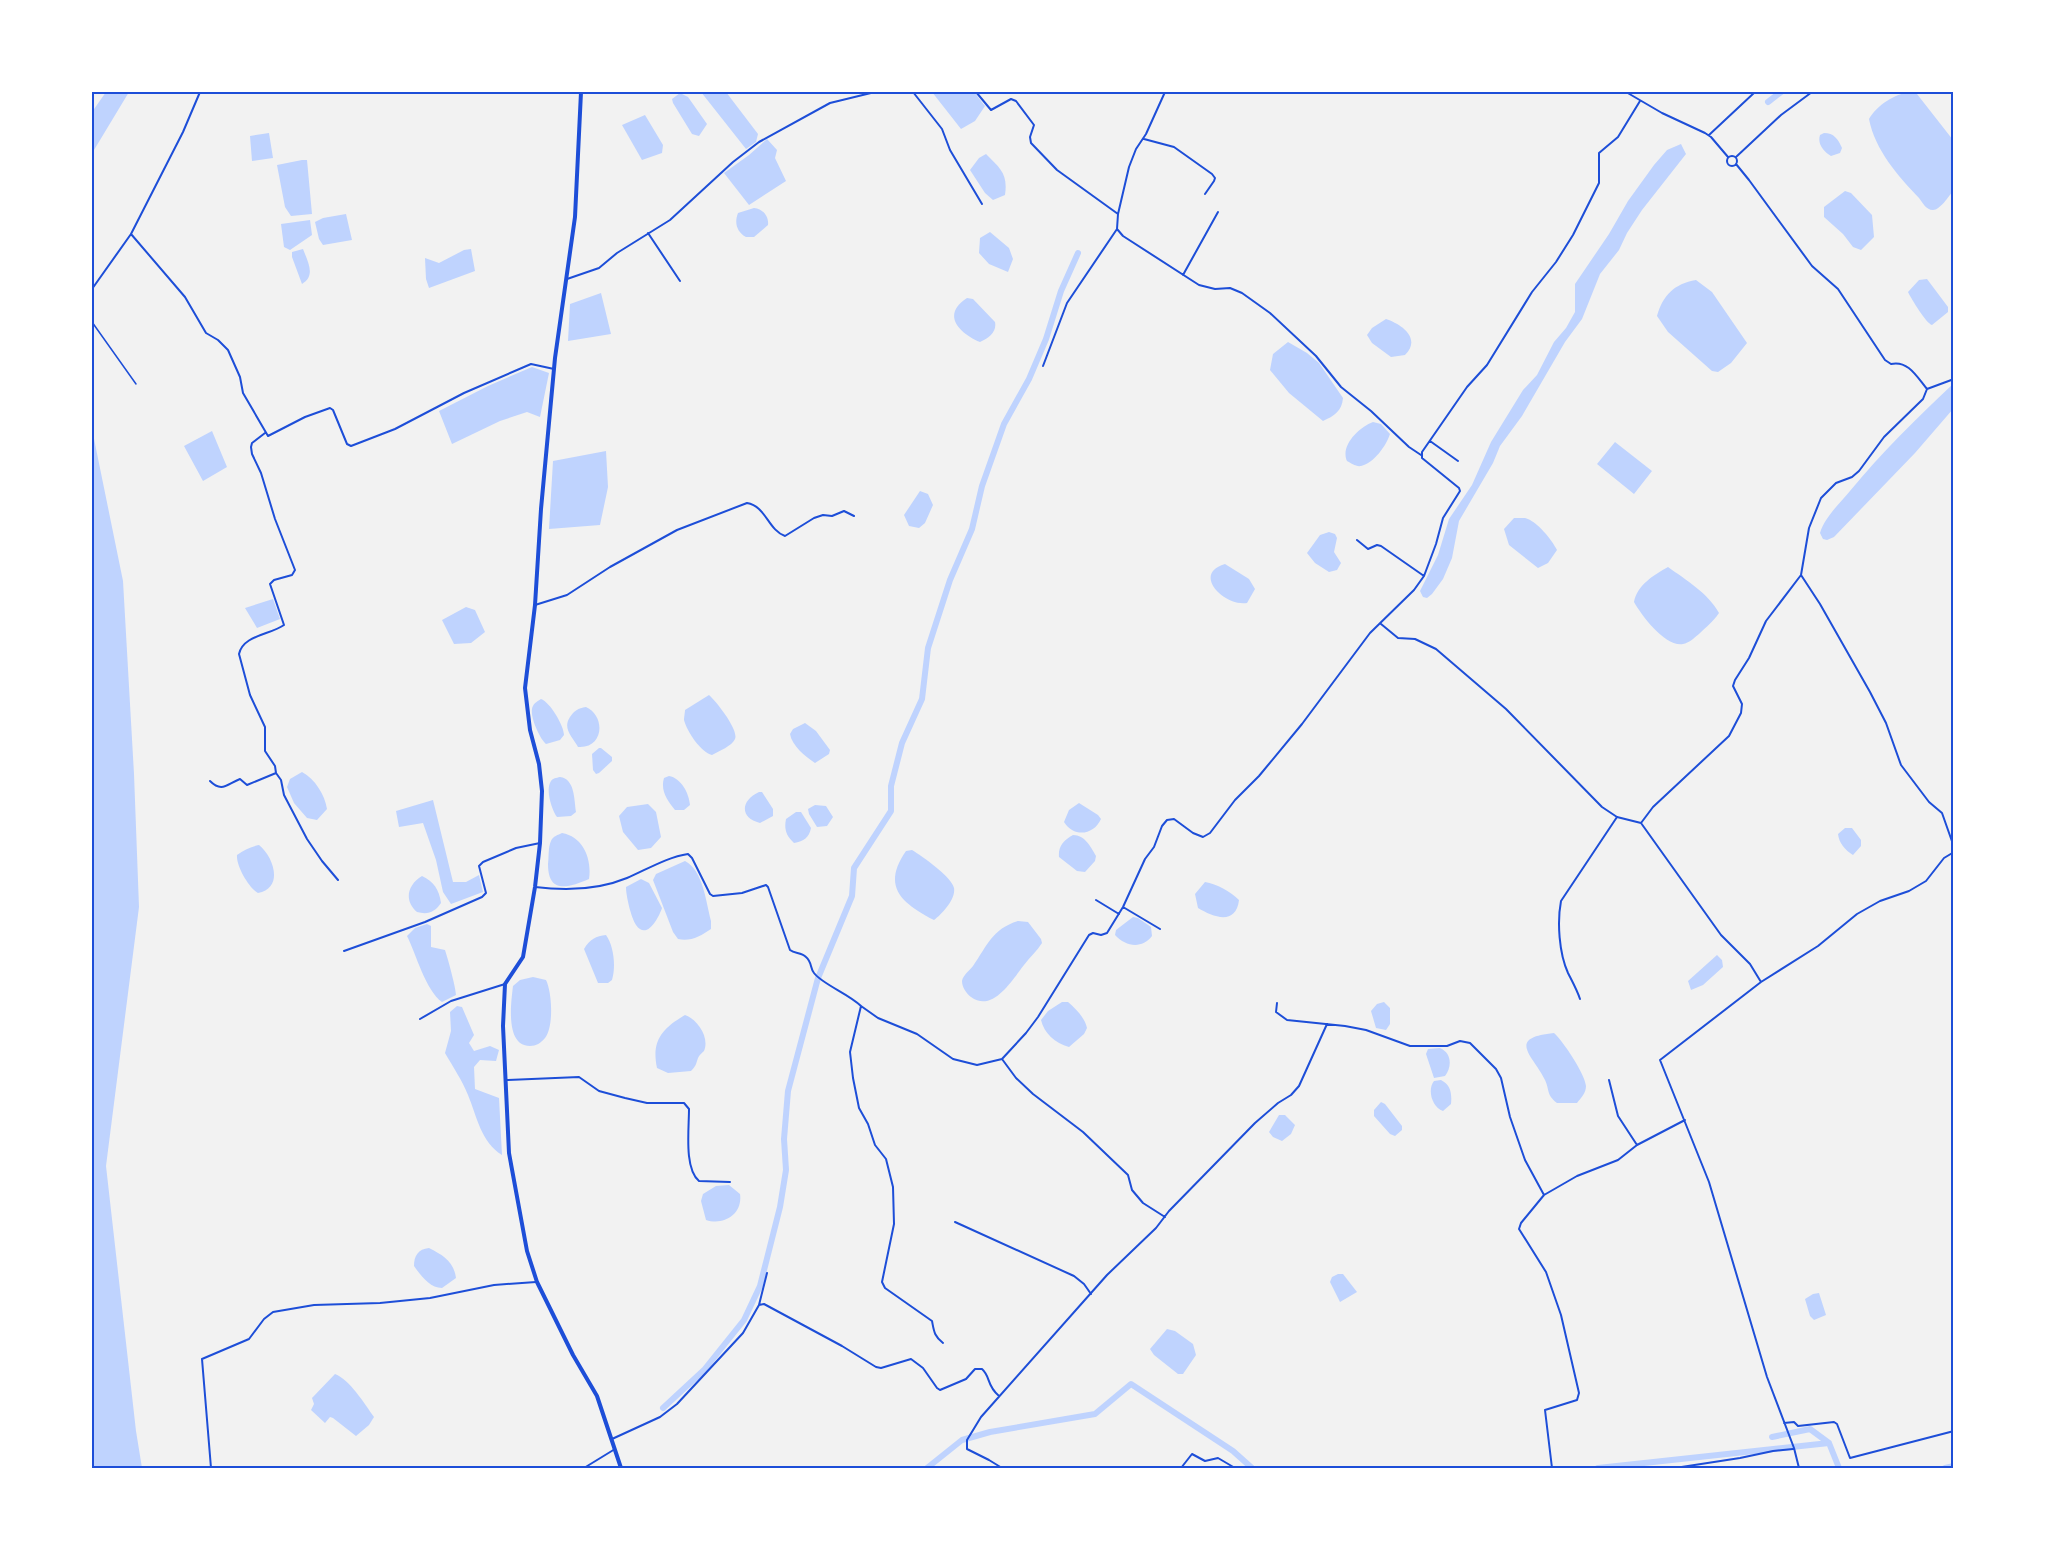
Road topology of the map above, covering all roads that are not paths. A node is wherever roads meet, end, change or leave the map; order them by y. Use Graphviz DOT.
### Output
graph roads {
  1 [pos="200,92"];
  2 [pos="580,92"];
  3 [pos="875,92"];
  4 [pos="913,92"];
  5 [pos="976,92"];
  6 [pos="1165,92"];
  7 [pos="1626,92"];
  8 [pos="1755,92"];
  9 [pos="1812,92"];
  10 [pos="1640,101"];
  11 [pos="1709,135"];
  12 [pos="1143,139"];
  13 [pos="1728,157"];
  14 [pos="1736,158"];
  15 [pos="1736,164"];
  16 [pos="1205,194"];
  17 [pos="982,204"];
  18 [pos="1218,212"];
  19 [pos="1118,214"];
  20 [pos="1117,229"];
  21 [pos="648,233"];
  22 [pos="131,234"];
  23 [pos="1183,275"];
  24 [pos="567,279"];
  25 [pos="680,281"];
  26 [pos="92,289"];
  27 [pos="92,322"];
  28 [pos="1043,366"];
  29 [pos="554,369"];
  30 [pos="1953,379"];
  31 [pos="136,384"];
  32 [pos="1927,389"];
  33 [pos="266,433"];
  34 [pos="1430,441"];
  35 [pos="1421,455"];
  36 [pos="1458,461"];
  37 [pos="854,516"];
  38 [pos="1357,540"];
  39 [pos="1424,576"];
  40 [pos="1801,576"];
  41 [pos="535,604"];
  42 [pos="1380,623"];
  43 [pos="276,773"];
  44 [pos="210,781"];
  45 [pos="1617,818"];
  46 [pos="1641,823"];
  47 [pos="540,843"];
  48 [pos="1953,847"];
  49 [pos="1953,852"];
  50 [pos="338,880"];
  51 [pos="535,887"];
  52 [pos="1096,900"];
  53 [pos="1123,907"];
  54 [pos="1119,914"];
  55 [pos="1160,929"];
  56 [pos="344,951"];
  57 [pos="1761,982"];
  58 [pos="506,984"];
  59 [pos="1580,999"];
  60 [pos="1276,1003"];
  61 [pos="861,1006"];
  62 [pos="420,1019"];
  63 [pos="1328,1024"];
  64 [pos="1002,1059"];
  65 [pos="507,1080"];
  66 [pos="1609,1080"];
  67 [pos="1685,1120"];
  68 [pos="1637,1145"];
  69 [pos="730,1182"];
  70 [pos="1544,1195"];
  71 [pos="1165,1217"];
  72 [pos="955,1222"];
  73 [pos="767,1273"];
  74 [pos="537,1282"];
  75 [pos="1091,1294"];
  76 [pos="759,1305"];
  77 [pos="944,1343"];
  78 [pos="999,1395"];
  79 [pos="1784,1423"];
  80 [pos="1953,1431"];
  81 [pos="611,1439"];
  82 [pos="615,1449"];
  83 [pos="1794,1449"];
  84 [pos="211,1468"];
  85 [pos="584,1468"];
  86 [pos="621,1468"];
  87 [pos="1002,1468"];
  88 [pos="1181,1468"];
  89 [pos="1235,1468"];
  90 [pos="1552,1468"];
  91 [pos="1675,1468"];
  92 [pos="1799,1468"];
  1 -- 22 [label="street"];
  2 -- 24 [label="main road"];
  3 -- 21 [label="street"];
  4 -- 17 [label="street"];
  5 -- 19 [label="street"];
  6 -- 12 [label="street"];
  7 -- 10 [label="street"];
  8 -- 11 [label="street"];
  9 -- 14 [label="street"];
  10 -- 11 [label="street"];
  10 -- 34 [label="street"];
  11 -- 13 [label="street"];
  12 -- 16 [label="street"];
  12 -- 19 [label="street"];
  13 -- 14 [label="street"];
  13 -- 15 [label="street"];
  14 -- 15 [label="street"];
  15 -- 32 [label="street"];
  18 -- 23 [label="street"];
  19 -- 20 [label="street"];
  20 -- 23 [label="street"];
  20 -- 28 [label="street"];
  21 -- 24 [label="street"];
  21 -- 25 [label="street"];
  22 -- 26 [label="street"];
  22 -- 33 [label="street"];
  23 -- 35 [label="street"];
  24 -- 29 [label="main road"];
  27 -- 31 [label="lane"];
  29 -- 33 [label="street"];
  29 -- 41 [label="main road"];
  30 -- 32 [label="street"];
  32 -- 40 [label="street"];
  33 -- 43 [label="street"];
  34 -- 35 [label="street"];
  34 -- 36 [label="street"];
  35 -- 39 [label="street"];
  37 -- 41 [label="street"];
  38 -- 39 [label="street"];
  39 -- 42 [label="street"];
  40 -- 46 [label="street"];
  40 -- 48 [label="street"];
  41 -- 47 [label="main road"];
  42 -- 45 [label="street"];
  42 -- 53 [label="street"];
  43 -- 44 [label="street"];
  43 -- 50 [label="street"];
  45 -- 46 [label="street"];
  45 -- 59 [label="street"];
  46 -- 57 [label="street"];
  47 -- 51 [label="main road"];
  47 -- 56 [label="street"];
  49 -- 57 [label="street"];
  51 -- 58 [label="main road"];
  51 -- 61 [label="street"];
  52 -- 54 [label="street"];
  53 -- 54 [label="street"];
  53 -- 55 [label="street"];
  54 -- 64 [label="street"];
  57 -- 67 [label="street"];
  58 -- 62 [label="street"];
  58 -- 65 [label="main road"];
  60 -- 63 [label="street"];
  61 -- 64 [label="street"];
  61 -- 77 [label="street"];
  63 -- 70 [label="street"];
  63 -- 71 [label="street"];
  64 -- 71 [label="street"];
  65 -- 69 [label="street"];
  65 -- 74 [label="main road"];
  66 -- 68 [label="street"];
  67 -- 68 [label="street"];
  67 -- 79 [label="street"];
  68 -- 70 [label="street"];
  70 -- 90 [label="street"];
  71 -- 75 [label="street"];
  72 -- 75 [label="street"];
  73 -- 76 [label="street"];
  74 -- 81 [label="main road"];
  74 -- 84 [label="street"];
  75 -- 78 [label="street"];
  76 -- 78 [label="street"];
  76 -- 81 [label="street"];
  78 -- 87 [label="street"];
  79 -- 80 [label="street"];
  79 -- 83 [label="street"];
  81 -- 82 [label="main road"];
  82 -- 85 [label="street"];
  82 -- 86 [label="main road"];
  83 -- 91 [label="street"];
  83 -- 92 [label="street"];
  88 -- 89 [label="street"];
}
